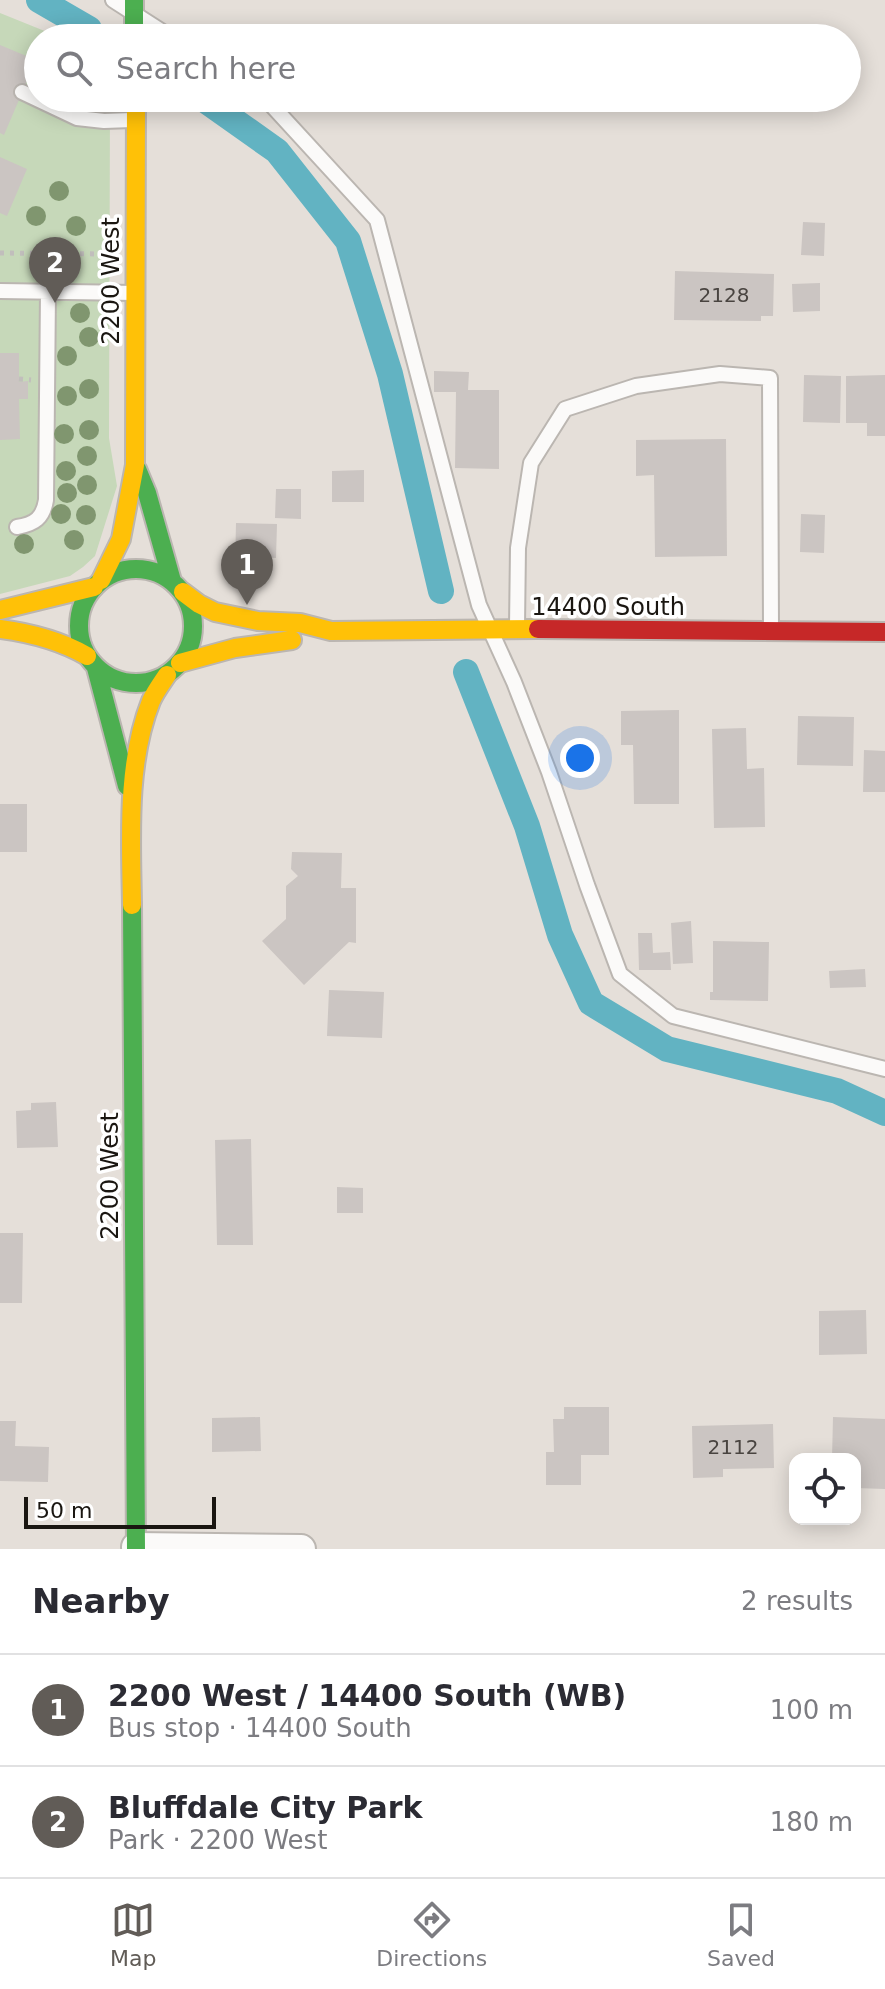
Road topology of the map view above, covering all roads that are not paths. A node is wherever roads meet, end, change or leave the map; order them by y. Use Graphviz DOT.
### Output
graph roads {
  1 [pos="113,0"];
  2 [pos="134,7"];
  3 [pos="155,24"];
  4 [pos="64,112"];
  5 [pos="136,112"];
  6 [pos="278,112"];
  7 [pos="136,120"];
  8 [pos="0,291"];
  9 [pos="48,292"];
  10 [pos="135,293"];
  11 [pos="135,465"];
  12 [pos="17,527"];
  13 [pos="98,584"];
  14 [pos="177,587"];
  15 [pos="0,610"];
  16 [pos="0,629"];
  17 [pos="490,629"];
  18 [pos="517,630"];
  19 [pos="331,631"];
  20 [pos="771,632"];
  21 [pos="885,632"];
  22 [pos="92,662"];
  23 [pos="174,669"];
  24 [pos="131,802"];
  25 [pos="885,1069"];
  26 [pos="136,1548"];
  27 [pos="301,1549"];
  1 -- 2 [label="lane"];
  2 -- 3 [label="lane"];
  4 -- 7 [label="lane"];
  5 -- 7 [label="street, 2200 West"];
  6 -- 17 [label="lane"];
  7 -- 10 [label="street, 2200 West"];
  8 -- 9 [label="lane"];
  9 -- 10 [label="lane"];
  9 -- 12 [label="lane"];
  10 -- 11 [label="street, 2200 West"];
  11 -- 13 [label="street, 2200 West"];
  11 -- 14 [label="street, 2200 West"];
  13 -- 14 [label="street"];
  13 -- 15 [label="street"];
  13 -- 22 [label="street"];
  14 -- 19 [label="street, 14400 South"];
  14 -- 23 [label="street"];
  16 -- 22 [label="street"];
  17 -- 18 [label="street, 14400 South"];
  17 -- 19 [label="street, 14400 South"];
  17 -- 25 [label="lane"];
  18 -- 20 [label="street, 14400 South"];
  18 -- 20 [label="lane"];
  19 -- 23 [label="street, 14400 South"];
  20 -- 21 [label="street, 14400 South"];
  22 -- 23 [label="street"];
  22 -- 24 [label="street, 2200 West"];
  23 -- 24 [label="street, 2200 West"];
  24 -- 26 [label="street, 2200 West"];
  26 -- 27 [label="street"];
}
